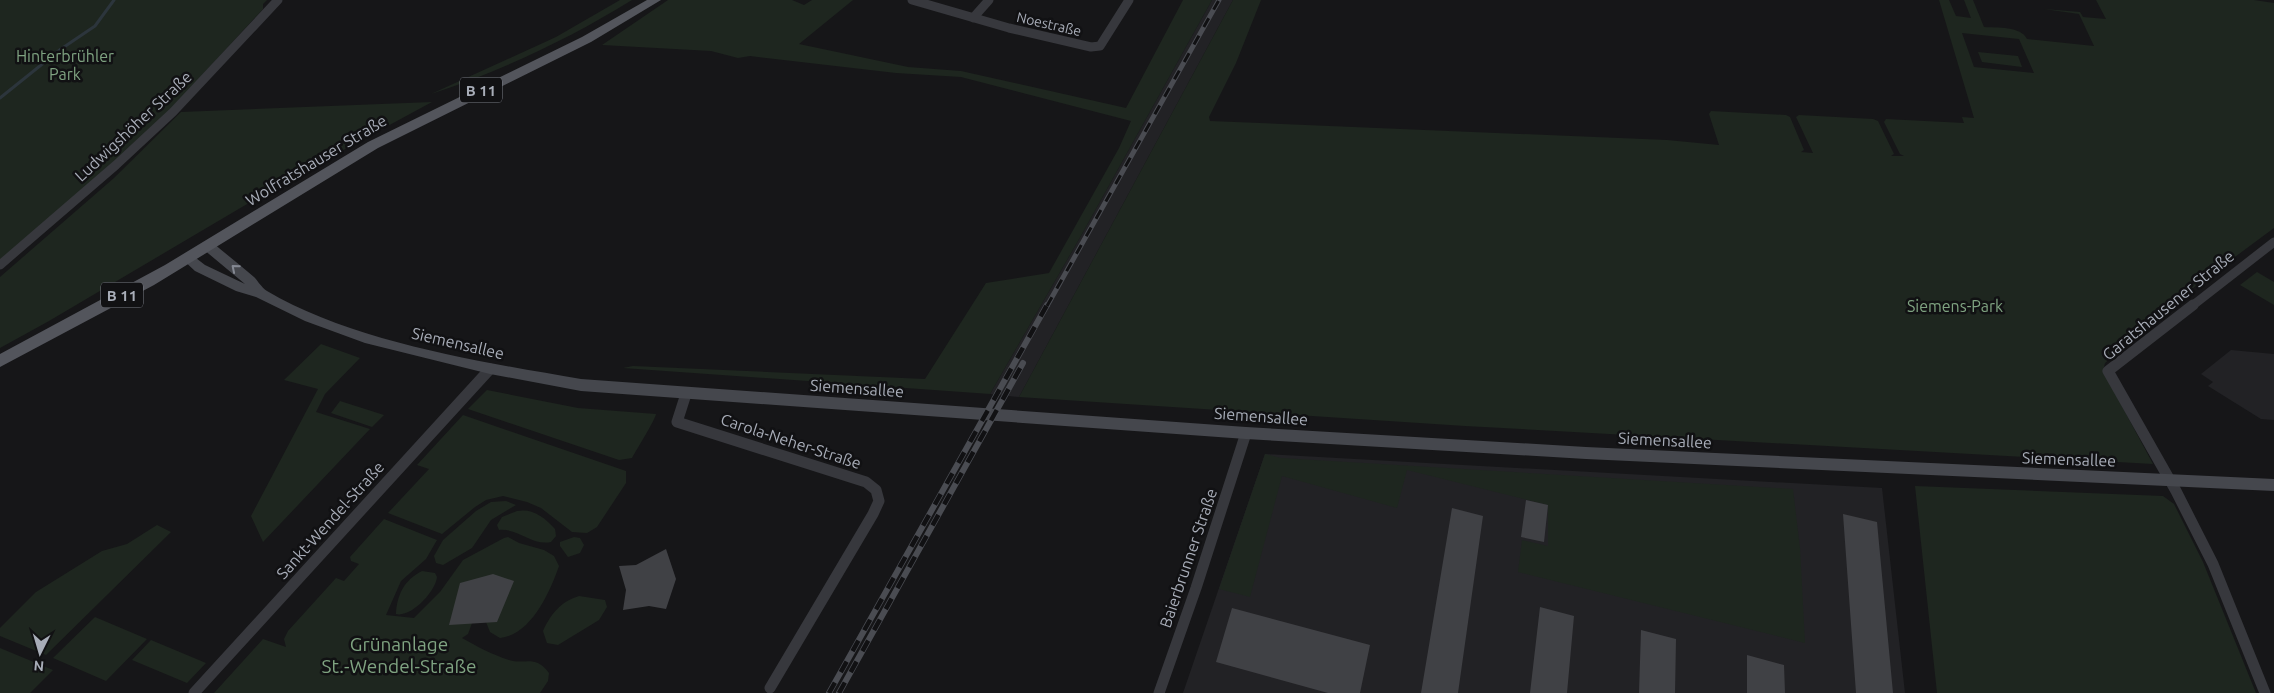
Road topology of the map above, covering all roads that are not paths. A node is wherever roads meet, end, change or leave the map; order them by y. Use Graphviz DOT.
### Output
graph roads {
  1 [pos="278,0"];
  2 [pos="655,0"];
  3 [pos="912,0"];
  4 [pos="989,0"];
  5 [pos="1129,0"];
  6 [pos="973,18"];
  7 [pos="2274,242"];
  8 [pos="208,246"];
  9 [pos="187,258"];
  10 [pos="0,265"];
  11 [pos="260,293"];
  12 [pos="0,361"];
  13 [pos="490,369"];
  14 [pos="686,394"];
  15 [pos="1246,432"];
  16 [pos="2170,480"];
  17 [pos="2274,485"];
  18 [pos="770,688"];
  19 [pos="194,693"];
  20 [pos="1159,693"];
  21 [pos="2265,693"];
  1 -- 10 [label="street, Ludwigshöher Straße"];
  2 -- 8 [label="main road, Wolfratshauser Straße / B 11"];
  3 -- 6 [label="street, Noestraße"];
  4 -- 6 [label="street"];
  5 -- 6 [label="street, Noestraße"];
  7 -- 16 [label="street, Garatshausener Straße"];
  8 -- 9 [label="main road, Wolfratshauser Straße / B 11"];
  11 -- 8 [label="main road, Siemensallee, one-way"];
  9 -- 11 [label="main road, Siemensallee"];
  9 -- 12 [label="main road, Wolfratshauser Straße / B 11"];
  11 -- 13 [label="main road, Siemensallee"];
  13 -- 14 [label="main road, Siemensallee"];
  13 -- 19 [label="street, Sankt-Wendel-Straße"];
  14 -- 15 [label="main road, Siemensallee"];
  14 -- 18 [label="street, Carola-Neher-Straße"];
  15 -- 16 [label="main road, Siemensallee"];
  15 -- 20 [label="street, Baierbrunner Straße"];
  16 -- 17 [label="main road, Siemensallee"];
  16 -- 21 [label="street"];
}
